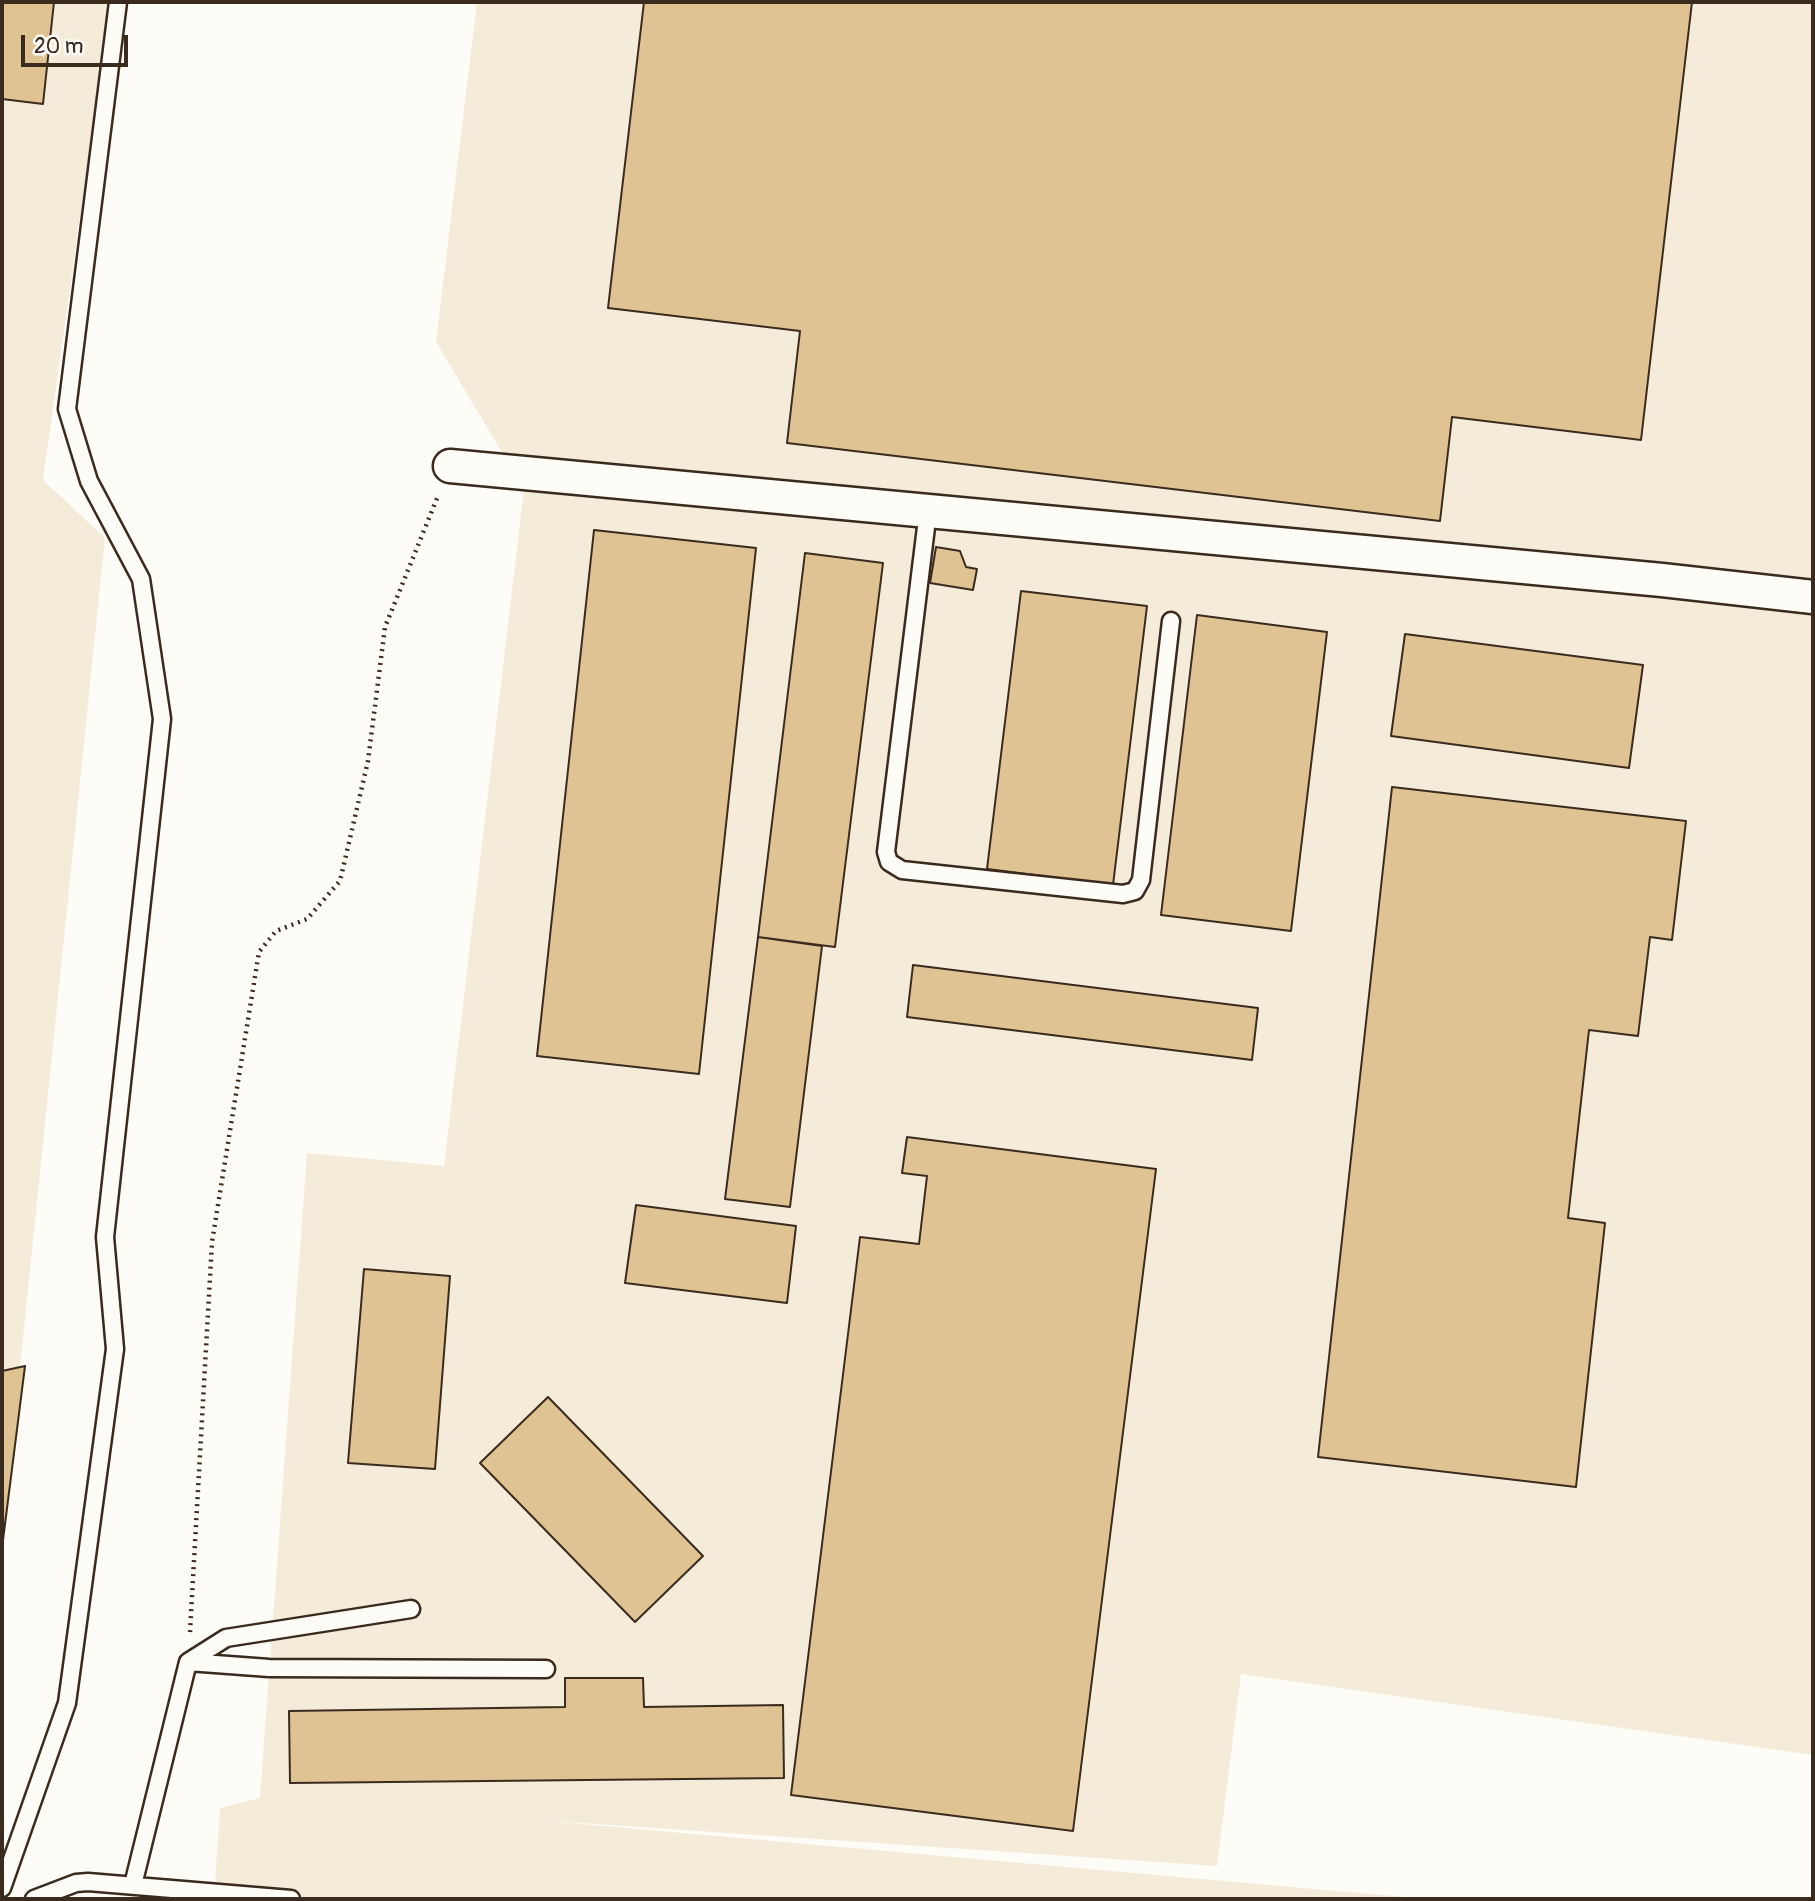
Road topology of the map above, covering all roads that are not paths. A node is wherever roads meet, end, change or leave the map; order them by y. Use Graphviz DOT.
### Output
graph roads {
  1 [pos="118,2"];
  2 [pos="450,466"];
  3 [pos="928,511"];
  4 [pos="1813,597"];
  5 [pos="1171,621"];
  6 [pos="411,1609"];
  7 [pos="188,1662"];
  8 [pos="546,1669"];
  9 [pos="133,1885"];
  10 [pos="2,1888"];
  11 [pos="33,1899"];
  12 [pos="288,1899"];
  1 -- 10 [label="lane"];
  2 -- 3 [label="street"];
  3 -- 4 [label="street"];
  3 -- 5 [label="lane"];
  6 -- 7 [label="lane"];
  7 -- 8 [label="lane"];
  7 -- 9 [label="lane"];
  9 -- 11 [label="lane"];
  9 -- 12 [label="lane"];
}
